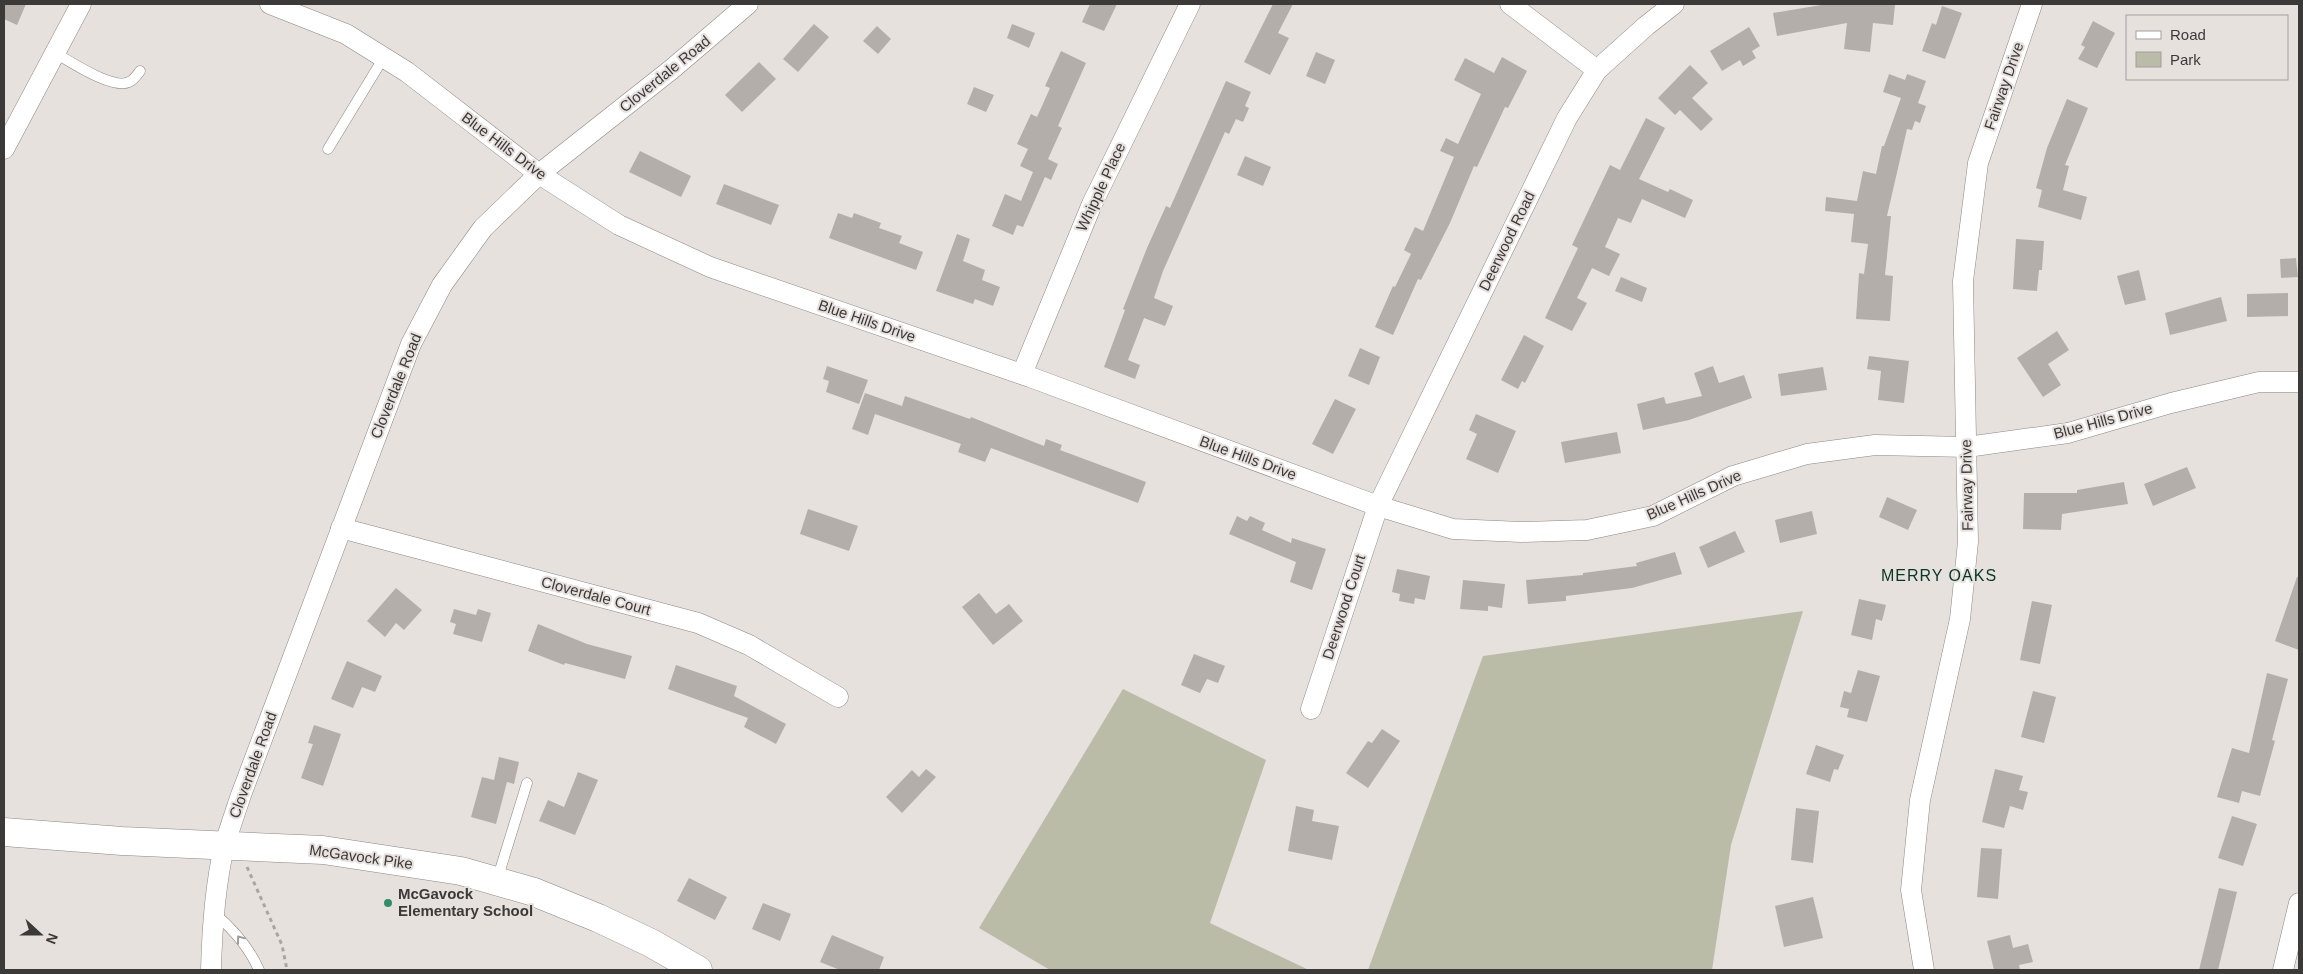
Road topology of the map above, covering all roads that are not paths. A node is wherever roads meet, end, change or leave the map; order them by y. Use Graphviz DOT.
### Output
graph roads {
  1 [pos="81,4"];
  2 [pos="270,4"];
  3 [pos="748,4"];
  4 [pos="1190,4"];
  5 [pos="1510,4"];
  6 [pos="1674,4"];
  7 [pos="2032,4"];
  8 [pos="55,52"];
  9 [pos="384,57"];
  10 [pos="1597,70"];
  11 [pos="140,71"];
  12 [pos="4,149"];
  13 [pos="328,150"];
  14 [pos="539,174"];
  15 [pos="1022,374"];
  16 [pos="2299,382"];
  17 [pos="1967,447"];
  18 [pos="1378,506"];
  19 [pos="341,528"];
  20 [pos="838,698"];
  21 [pos="1311,708"];
  22 [pos="527,783"];
  23 [pos="4,832"];
  24 [pos="224,847"];
  25 [pos="497,881"];
  26 [pos="2299,903"];
  27 [pos="214,913"];
  28 [pos="211,970"];
  29 [pos="259,970"];
  30 [pos="698,970"];
  31 [pos="1924,970"];
  32 [pos="2283,970"];
  1 -- 8 [label="street"];
  2 -- 9 [label="street, Blue Hills Drive"];
  3 -- 14 [label="street, Cloverdale Road"];
  4 -- 15 [label="street, Whipple Place"];
  5 -- 10 [label="street"];
  6 -- 10 [label="street, Deerwood Road"];
  7 -- 17 [label="street, Fairway Drive"];
  8 -- 11 [label="lane"];
  8 -- 12 [label="street"];
  9 -- 13 [label="lane"];
  9 -- 14 [label="street, Blue Hills Drive"];
  10 -- 18 [label="street, Deerwood Road"];
  14 -- 15 [label="street, Blue Hills Drive"];
  14 -- 19 [label="street, Cloverdale Road"];
  15 -- 18 [label="street, Blue Hills Drive"];
  16 -- 17 [label="street, Blue Hills Drive"];
  17 -- 18 [label="street, Blue Hills Drive"];
  17 -- 31 [label="street, Fairway Drive"];
  18 -- 21 [label="street, Deerwood Court"];
  19 -- 20 [label="street, Cloverdale Court"];
  19 -- 24 [label="street, Cloverdale Road"];
  22 -- 25 [label="lane"];
  23 -- 24 [label="main road, McGavock Pike"];
  24 -- 25 [label="main road, McGavock Pike"];
  24 -- 27 [label="street, Cloverdale Road"];
  25 -- 30 [label="main road, McGavock Pike"];
  26 -- 32 [label="street"];
  27 -- 28 [label="street, Cloverdale Road"];
  29 -- 27 [label="lane, one-way"];
}
